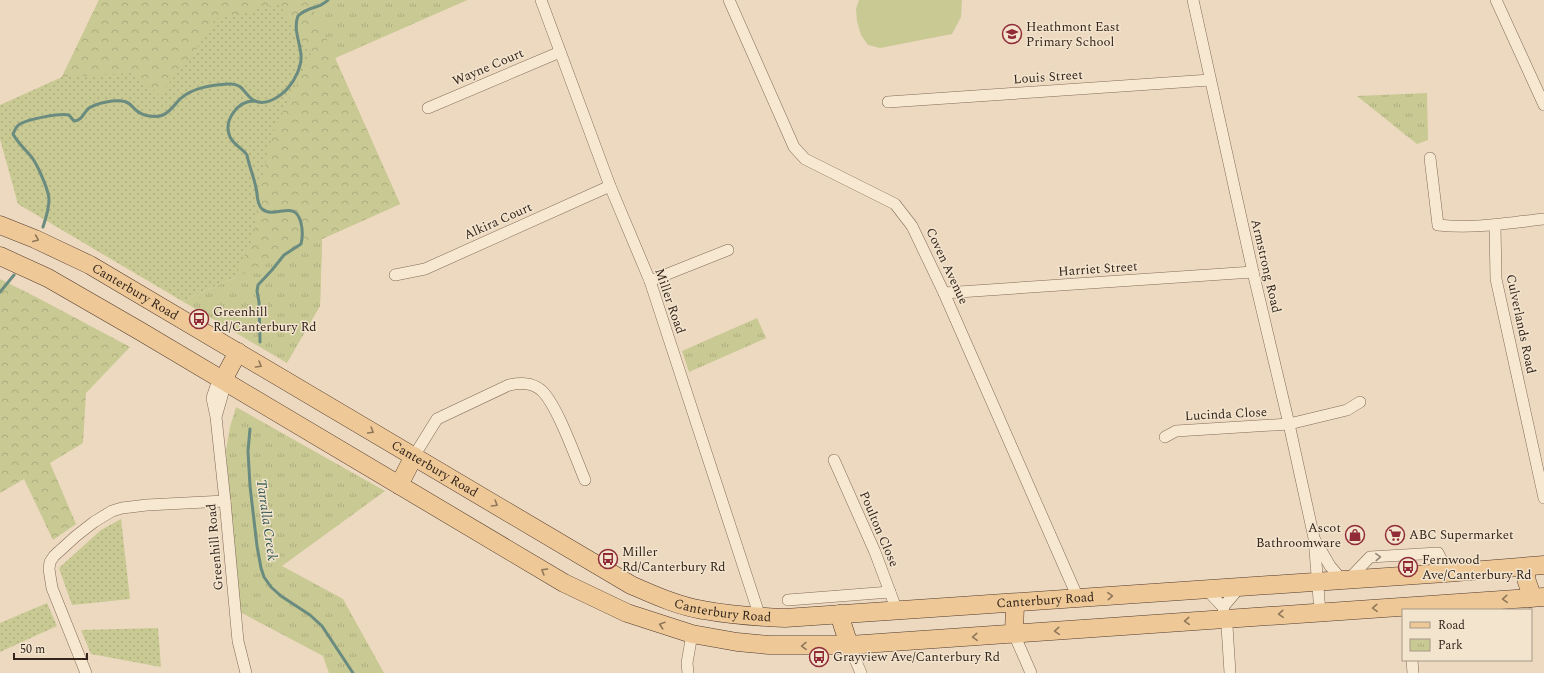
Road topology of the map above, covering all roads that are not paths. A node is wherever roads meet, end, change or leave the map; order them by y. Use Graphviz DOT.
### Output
graph roads {
  1 [pos="541,0"];
  2 [pos="729,0"];
  3 [pos="1193,0"];
  4 [pos="1496,0"];
  5 [pos="560,52"];
  6 [pos="1210,80"];
  7 [pos="888,102"];
  8 [pos="1544,105"];
  9 [pos="428,108"];
  10 [pos="1430,158"];
  11 [pos="610,186"];
  12 [pos="1544,219"];
  13 [pos="1495,224"];
  14 [pos="0,225"];
  15 [pos="728,250"];
  16 [pos="0,256"];
  17 [pos="1253,272"];
  18 [pos="395,275"];
  19 [pos="650,281"];
  20 [pos="944,293"];
  21 [pos="238,352"];
  22 [pos="223,380"];
  23 [pos="1360,402"];
  24 [pos="1289,424"];
  25 [pos="1165,437"];
  26 [pos="414,456"];
  27 [pos="834,460"];
  28 [pos="585,480"];
  29 [pos="399,485"];
  30 [pos="1544,498"];
  31 [pos="225,501"];
  32 [pos="1314,538"];
  33 [pos="1544,565"];
  34 [pos="1525,567"];
  35 [pos="1346,580"];
  36 [pos="1317,581"];
  37 [pos="1240,587"];
  38 [pos="1206,589"];
  39 [pos="890,592"];
  40 [pos="1537,597"];
  41 [pos="1078,598"];
  42 [pos="788,600"];
  43 [pos="1015,603"];
  44 [pos="1408,608"];
  45 [pos="897,611"];
  46 [pos="1320,612"];
  47 [pos="1224,613"];
  48 [pos="839,614"];
  49 [pos="760,617"];
  50 [pos="692,634"];
  51 [pos="1014,634"];
  52 [pos="849,645"];
  53 [pos="1412,661"];
  54 [pos="86,673"];
  55 [pos="246,673"];
  56 [pos="688,673"];
  57 [pos="862,673"];
  58 [pos="1031,673"];
  59 [pos="1230,673"];
  60 [pos="1413,673"];
  1 -- 5 [label="street, Miller Road"];
  2 -- 20 [label="street, Coven Avenue"];
  3 -- 6 [label="street, Armstrong Road"];
  4 -- 8 [label="street"];
  5 -- 9 [label="street, Wayne Court"];
  5 -- 11 [label="street, Miller Road"];
  6 -- 7 [label="street, Louis Street"];
  6 -- 17 [label="street, Armstrong Road"];
  10 -- 13 [label="street"];
  11 -- 18 [label="street, Alkira Court"];
  11 -- 19 [label="street, Miller Road"];
  12 -- 13 [label="street"];
  13 -- 30 [label="street, Culverlands Road"];
  14 -- 21 [label="main road, Canterbury Road, one-way"];
  15 -- 19 [label="street"];
  16 -- 22 [label="main road, Canterbury Road"];
  17 -- 20 [label="street, Harriet Street"];
  17 -- 24 [label="street, Armstrong Road"];
  19 -- 49 [label="street, Miller Road"];
  20 -- 41 [label="street, Coven Avenue"];
  21 -- 22 [label="main road"];
  21 -- 26 [label="main road, Canterbury Road, one-way"];
  22 -- 29 [label="main road, Canterbury Road"];
  22 -- 31 [label="street, Greenhill Road"];
  23 -- 24 [label="street, Lucinda Close"];
  24 -- 25 [label="street, Lucinda Close"];
  24 -- 32 [label="street, Armstrong Road"];
  26 -- 28 [label="street"];
  26 -- 29 [label="main road"];
  26 -- 49 [label="main road, Canterbury Road, one-way"];
  27 -- 39 [label="street, Poulton Close"];
  50 -- 29 [label="main road, Canterbury Road, one-way"];
  31 -- 54 [label="street"];
  31 -- 55 [label="street, Greenhill Road"];
  32 -- 35 [label="street, Armstrong Road"];
  32 -- 36 [label="street, Armstrong Road"];
  33 -- 34 [label="main road, Canterbury Road"];
  35 -- 34 [label="main road, Canterbury Road, one-way"];
  34 -- 40 [label="main road"];
  35 -- 36 [label="main road, Canterbury Road"];
  36 -- 37 [label="main road, Canterbury Road"];
  36 -- 46 [label="street, Armstrong Road"];
  37 -- 38 [label="main road, Canterbury Road"];
  37 -- 47 [label="street"];
  41 -- 38 [label="main road, Canterbury Road, one-way"];
  38 -- 47 [label="street"];
  39 -- 42 [label="street"];
  39 -- 45 [label="street, Poulton Close"];
  40 -- 44 [label="main road, Canterbury Road, one-way"];
  41 -- 43 [label="main road, Canterbury Road"];
  43 -- 45 [label="main road, Canterbury Road"];
  43 -- 51 [label="main road"];
  44 -- 46 [label="main road, Canterbury Road, one-way"];
  45 -- 48 [label="main road, Canterbury Road"];
  46 -- 47 [label="main road, Canterbury Road, one-way"];
  47 -- 51 [label="main road, Canterbury Road, one-way"];
  47 -- 59 [label="street"];
  48 -- 49 [label="main road, Canterbury Road"];
  48 -- 52 [label="main road"];
  52 -- 50 [label="main road, Canterbury Road, one-way"];
  50 -- 56 [label="street"];
  51 -- 52 [label="main road, Canterbury Road, one-way"];
  51 -- 58 [label="street"];
  52 -- 57 [label="street"];
  53 -- 60 [label="street"];
}
